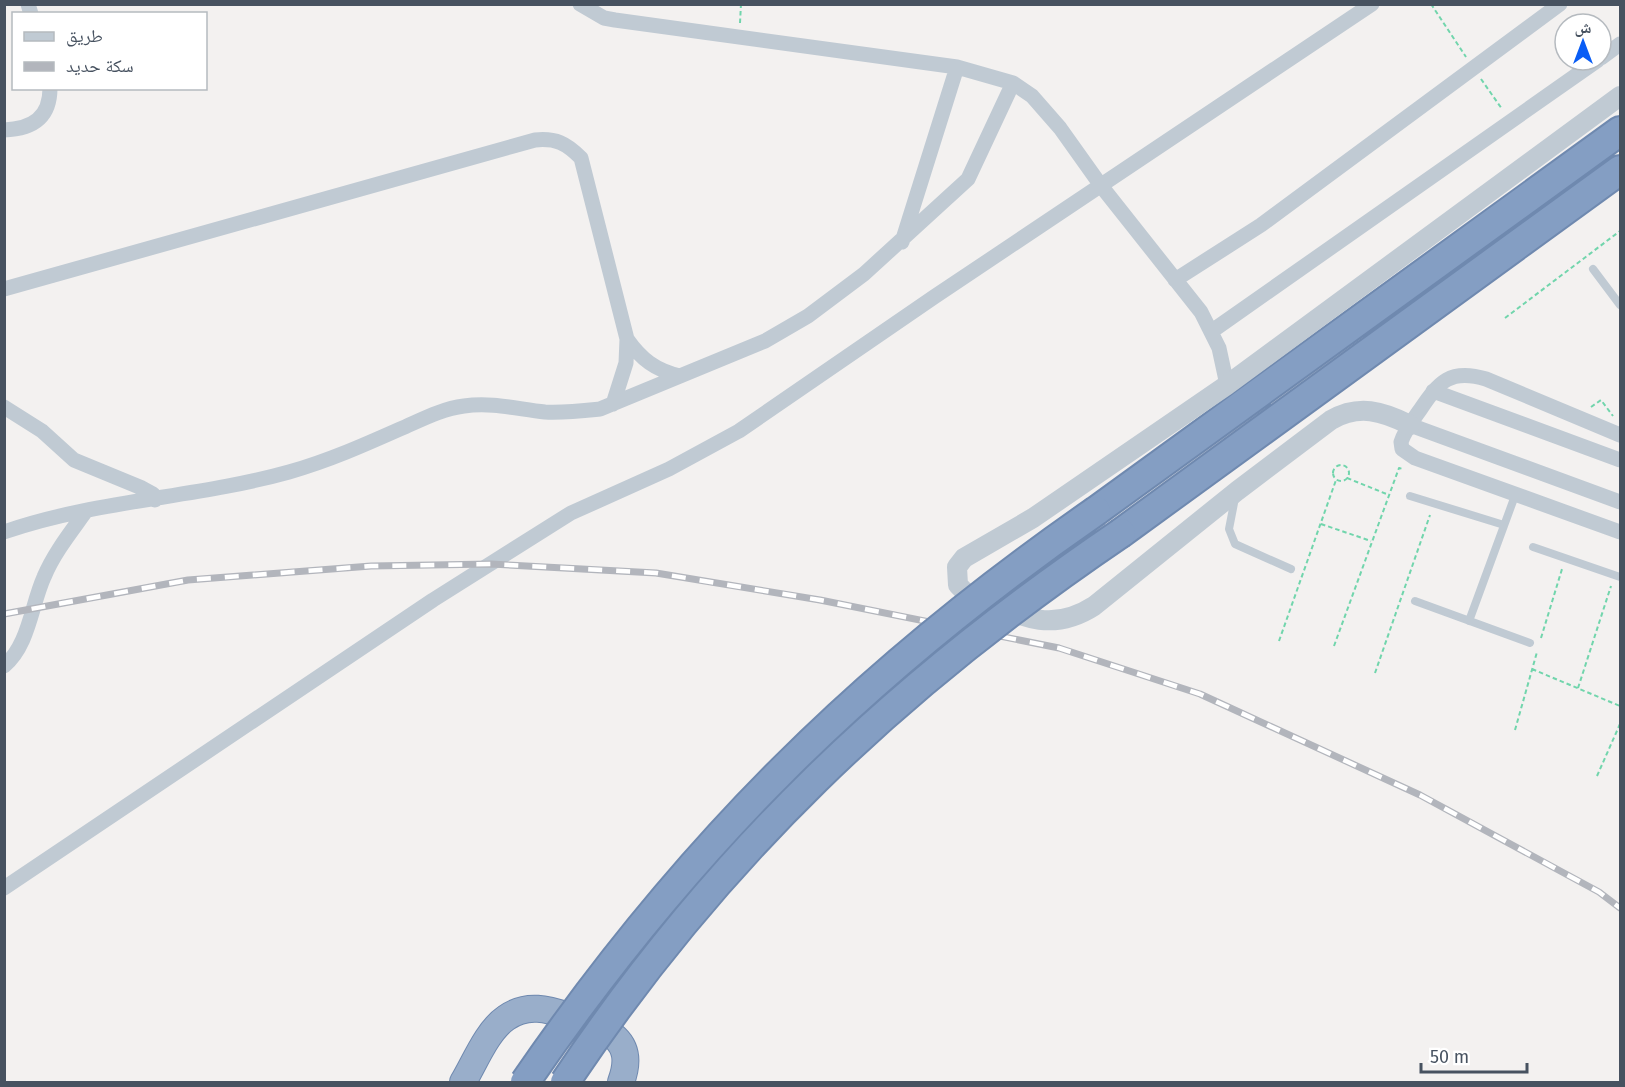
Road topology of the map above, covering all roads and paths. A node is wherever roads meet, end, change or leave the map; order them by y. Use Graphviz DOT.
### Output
graph roads {
  1 [pos="580,4"];
  2 [pos="741,4"];
  3 [pos="1372,4"];
  4 [pos="1560,4"];
  5 [pos="738,37"];
  6 [pos="957,67"];
  7 [pos="1581,72"];
  8 [pos="1013,82"];
  9 [pos="50,90"];
  10 [pos="1620,96"];
  11 [pos="4,130"];
  12 [pos="1620,131"];
  13 [pos="1620,170"];
  14 [pos="1102,188"];
  15 [pos="1620,231"];
  16 [pos="902,242"];
  17 [pos="1593,269"];
  18 [pos="1175,280"];
  19 [pos="4,289"];
  20 [pos="1620,305"];
  21 [pos="1505,318"];
  22 [pos="1212,331"];
  23 [pos="627,339"];
  24 [pos="680,376"];
  25 [pos="1227,385"];
  26 [pos="1433,391"];
  27 [pos="613,404"];
  28 [pos="4,407"];
  29 [pos="1410,425"];
  30 [pos="1620,435"];
  31 [pos="1620,460"];
  32 [pos="1410,472"];
  33 [pos="1347,478"];
  34 [pos="1336,480"];
  35 [pos="1237,491"];
  36 [pos="1516,493"];
  37 [pos="1389,495"];
  38 [pos="1410,496"];
  39 [pos="155,500"];
  40 [pos="1620,502"];
  41 [pos="1434,504"];
  42 [pos="86,511"];
  43 [pos="1321,524"];
  44 [pos="1504,525"];
  45 [pos="4,532"];
  46 [pos="1620,532"];
  47 [pos="1371,541"];
  48 [pos="1533,547"];
  49 [pos="1291,569"];
  50 [pos="1618,576"];
  51 [pos="1415,601"];
  52 [pos="1469,621"];
  53 [pos="1279,641"];
  54 [pos="1530,643"];
  55 [pos="1334,646"];
  56 [pos="4,666"];
  57 [pos="1532,669"];
  58 [pos="1375,673"];
  59 [pos="1578,688"];
  60 [pos="1620,706"];
  61 [pos="1620,724"];
  62 [pos="1597,776"];
  63 [pos="4,888"];
  64 [pos="463,1083"];
  65 [pos="525,1083"];
  66 [pos="566,1083"];
  67 [pos="621,1083"];
  1 -- 5 [label="street"];
  2 -- 5 [label="path"];
  3 -- 14 [label="street"];
  4 -- 18 [label="street"];
  5 -- 6 [label="street"];
  6 -- 8 [label="street"];
  6 -- 16 [label="street"];
  7 -- 22 [label="street"];
  8 -- 14 [label="street"];
  8 -- 16 [label="street"];
  9 -- 11 [label="street"];
  10 -- 25 [label="street"];
  12 -- 65 [label="highway, bridge"];
  13 -- 66 [label="highway, bridge"];
  14 -- 18 [label="street"];
  14 -- 63 [label="street"];
  15 -- 21 [label="path"];
  16 -- 24 [label="street"];
  17 -- 20 [label="lane"];
  18 -- 22 [label="street"];
  19 -- 23 [label="street"];
  22 -- 25 [label="street"];
  23 -- 24 [label="street"];
  23 -- 27 [label="street"];
  24 -- 27 [label="street"];
  25 -- 35 [label="street"];
  26 -- 29 [label="street"];
  26 -- 30 [label="street"];
  26 -- 31 [label="street"];
  27 -- 39 [label="street"];
  28 -- 39 [label="street"];
  29 -- 35 [label="street"];
  29 -- 36 [label="street"];
  29 -- 40 [label="street"];
  32 -- 37 [label="path"];
  33 -- 34 [label="path"];
  33 -- 34 [label="path"];
  33 -- 37 [label="path"];
  34 -- 43 [label="path"];
  35 -- 49 [label="lane"];
  36 -- 44 [label="lane"];
  36 -- 46 [label="street"];
  37 -- 47 [label="path"];
  38 -- 41 [label="lane"];
  39 -- 42 [label="street"];
  41 -- 44 [label="lane"];
  41 -- 58 [label="path"];
  42 -- 45 [label="street"];
  42 -- 56 [label="street"];
  43 -- 47 [label="path"];
  43 -- 53 [label="path"];
  44 -- 52 [label="lane"];
  47 -- 55 [label="path"];
  48 -- 50 [label="lane"];
  50 -- 59 [label="path"];
  51 -- 52 [label="lane"];
  52 -- 54 [label="lane"];
  57 -- 59 [label="path"];
  59 -- 60 [label="path"];
  61 -- 62 [label="path"];
  64 -- 67 [label="highway"];
}
